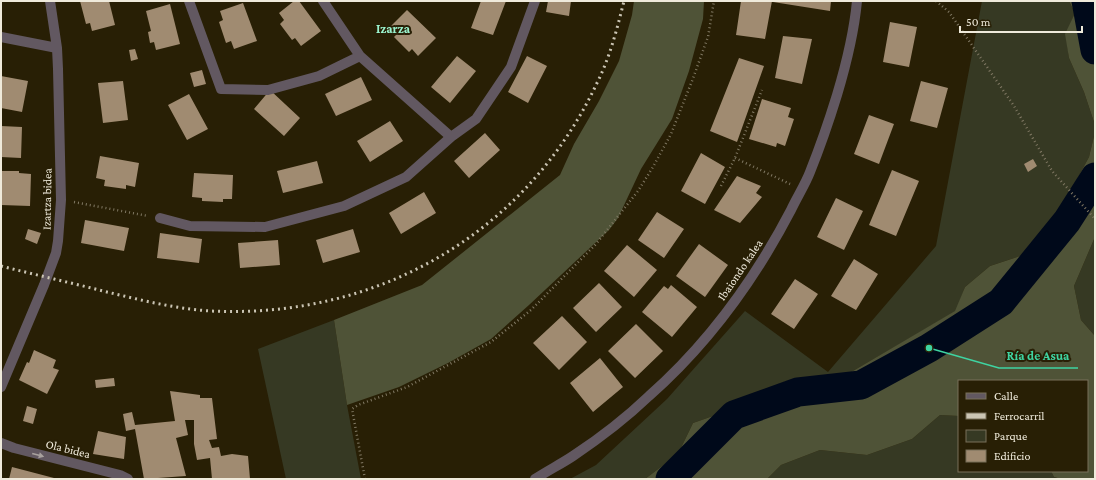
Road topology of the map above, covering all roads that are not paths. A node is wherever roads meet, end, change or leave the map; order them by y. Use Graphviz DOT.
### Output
graph roads {
  1 [pos="50,1"];
  2 [pos="189,1"];
  3 [pos="323,1"];
  4 [pos="535,1"];
  5 [pos="857,1"];
  6 [pos="1,37"];
  7 [pos="57,48"];
  8 [pos="360,56"];
  9 [pos="451,137"];
  10 [pos="160,218"];
  11 [pos="1,387"];
  12 [pos="1,443"];
  13 [pos="128,479"];
  14 [pos="534,479"];
  1 -- 7 [label="street, Izartza bidea"];
  2 -- 8 [label="street"];
  3 -- 8 [label="street"];
  4 -- 9 [label="street"];
  5 -- 14 [label="street, Ibaiondo kalea"];
  6 -- 7 [label="street"];
  7 -- 11 [label="street, Izartza bidea"];
  8 -- 9 [label="street"];
  9 -- 10 [label="street"];
  12 -- 13 [label="street, Ola bidea, one-way"];
}
